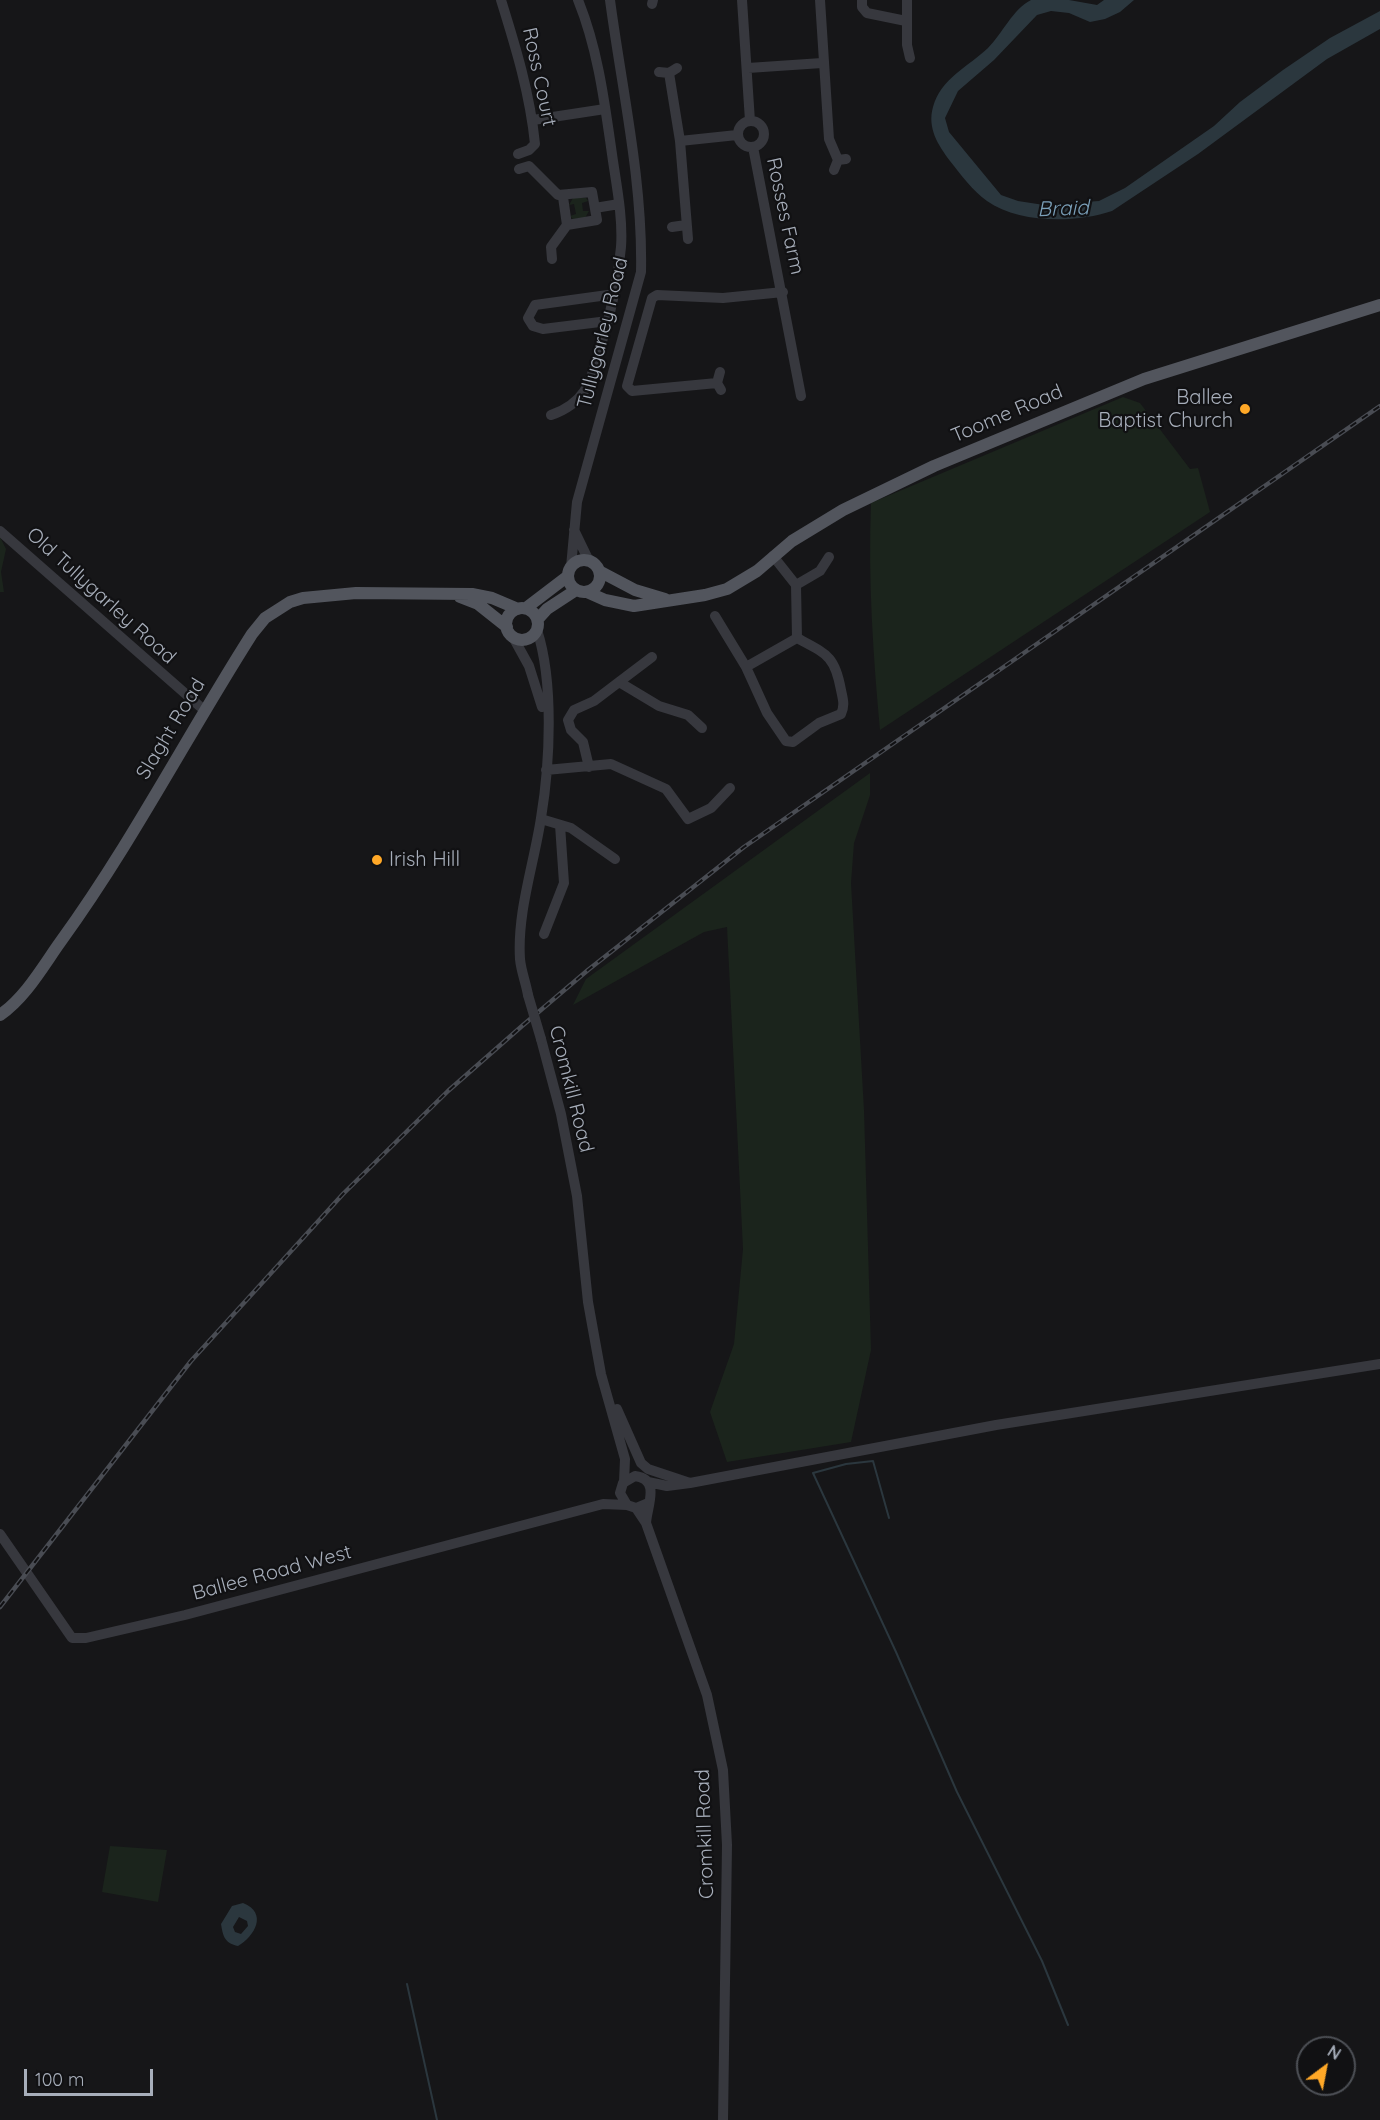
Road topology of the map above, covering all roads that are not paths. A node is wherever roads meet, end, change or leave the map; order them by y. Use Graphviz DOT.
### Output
graph roads {
  1 [pos="501,0"];
  2 [pos="578,0"];
  3 [pos="610,0"];
  4 [pos="742,0"];
  5 [pos="821,0"];
  6 [pos="862,0"];
  7 [pos="907,0"];
  8 [pos="906,21"];
  9 [pos="921,49"];
  10 [pos="822,63"];
  11 [pos="748,68"];
  12 [pos="668,71"];
  13 [pos="605,109"];
  14 [pos="532,120"];
  15 [pos="750,121"];
  16 [pos="737,135"];
  17 [pos="680,141"];
  18 [pos="753,147"];
  19 [pos="518,154"];
  20 [pos="839,163"];
  21 [pos="519,169"];
  22 [pos="563,197"];
  23 [pos="619,204"];
  24 [pos="595,208"];
  25 [pos="567,225"];
  26 [pos="686,225"];
  27 [pos="672,227"];
  28 [pos="688,239"];
  29 [pos="552,259"];
  30 [pos="783,292"];
  31 [pos="615,294"];
  32 [pos="1380,305"];
  33 [pos="608,321"];
  34 [pos="720,382"];
  35 [pos="801,396"];
  36 [pos="551,415"];
  37 [pos="574,530"];
  38 [pos="0,531"];
  39 [pos="773,556"];
  40 [pos="829,557"];
  41 [pos="589,561"];
  42 [pos="569,571"];
  43 [pos="599,571"];
  44 [pos="796,585"];
  45 [pos="581,591"];
  46 [pos="451,593"];
  47 [pos="669,600"];
  48 [pos="522,609"];
  49 [pos="715,616"];
  50 [pos="537,625"];
  51 [pos="510,632"];
  52 [pos="797,638"];
  53 [pos="651,657"];
  54 [pos="746,667"];
  55 [pos="619,682"];
  56 [pos="204,710"];
  57 [pos="546,725"];
  58 [pos="702,728"];
  59 [pos="588,767"];
  60 [pos="546,770"];
  61 [pos="730,788"];
  62 [pos="541,819"];
  63 [pos="560,825"];
  64 [pos="615,859"];
  65 [pos="544,934"];
  66 [pos="0,1015"];
  67 [pos="1380,1364"];
  68 [pos="604,1386"];
  69 [pos="625,1459"];
  70 [pos="644,1479"];
  71 [pos="690,1483"];
  72 [pos="622,1486"];
  73 [pos="667,1486"];
  74 [pos="649,1500"];
  75 [pos="603,1504"];
  76 [pos="631,1507"];
  77 [pos="646,1523"];
  78 [pos="0,1534"];
  79 [pos="723,2120"];
  1 -- 14 [label="street, Ross Court"];
  2 -- 13 [label="street"];
  3 -- 37 [label="street, Tullygarley Road"];
  4 -- 11 [label="street"];
  5 -- 10 [label="street"];
  6 -- 8 [label="street"];
  7 -- 8 [label="street"];
  8 -- 9 [label="street"];
  10 -- 11 [label="street"];
  10 -- 20 [label="street"];
  11 -- 15 [label="street"];
  12 -- 17 [label="street"];
  13 -- 14 [label="street"];
  13 -- 23 [label="street"];
  14 -- 19 [label="street, Ross Court"];
  15 -- 16 [label="street"];
  15 -- 18 [label="street"];
  16 -- 17 [label="street"];
  16 -- 18 [label="street"];
  17 -- 26 [label="street"];
  18 -- 30 [label="street, Rosses Farm"];
  21 -- 22 [label="street"];
  22 -- 24 [label="street"];
  22 -- 25 [label="street"];
  23 -- 24 [label="street"];
  23 -- 31 [label="street"];
  24 -- 25 [label="street"];
  25 -- 29 [label="street"];
  26 -- 27 [label="street"];
  26 -- 28 [label="street"];
  30 -- 34 [label="street, Rosses Farm"];
  30 -- 35 [label="street, Rosses Farm"];
  31 -- 33 [label="street"];
  31 -- 33 [label="street"];
  32 -- 39 [label="main road, Toome Road"];
  33 -- 36 [label="street"];
  37 -- 41 [label="street"];
  37 -- 42 [label="street, Tullygarley Road"];
  38 -- 56 [label="street, Old Tullygarley Road"];
  39 -- 44 [label="street"];
  39 -- 47 [label="main road, Toome Road"];
  40 -- 44 [label="street"];
  41 -- 42 [label="main road"];
  41 -- 43 [label="main road"];
  42 -- 45 [label="main road"];
  42 -- 48 [label="main road"];
  43 -- 45 [label="main road"];
  43 -- 47 [label="main road, Toome Road"];
  44 -- 52 [label="street"];
  45 -- 47 [label="main road, Toome Road"];
  45 -- 50 [label="main road"];
  46 -- 48 [label="main road, Slaght Road"];
  46 -- 51 [label="main road, Slaght Road"];
  46 -- 56 [label="main road, Slaght Road"];
  48 -- 50 [label="main road"];
  48 -- 51 [label="main road"];
  49 -- 54 [label="street"];
  50 -- 51 [label="main road"];
  50 -- 57 [label="street, Cromkill Road"];
  51 -- 57 [label="street, Cromkill Road"];
  52 -- 54 [label="street"];
  52 -- 54 [label="street"];
  53 -- 55 [label="street"];
  55 -- 58 [label="street"];
  55 -- 59 [label="street"];
  56 -- 66 [label="main road, Slaght Road"];
  57 -- 60 [label="street, Cromkill Road"];
  59 -- 60 [label="street"];
  59 -- 61 [label="street"];
  60 -- 62 [label="street, Cromkill Road"];
  62 -- 63 [label="street"];
  62 -- 68 [label="street, Cromkill Road, bridge"];
  63 -- 64 [label="street"];
  63 -- 65 [label="street"];
  67 -- 71 [label="street"];
  68 -- 69 [label="street, Cromkill Road"];
  68 -- 71 [label="street"];
  69 -- 70 [label="street, Cromkill Road"];
  69 -- 72 [label="street, Cromkill Road"];
  70 -- 72 [label="street"];
  70 -- 73 [label="street"];
  70 -- 74 [label="street"];
  71 -- 73 [label="street"];
  72 -- 75 [label="street, Ballee Road West"];
  72 -- 76 [label="street"];
  73 -- 74 [label="street"];
  74 -- 76 [label="street"];
  74 -- 77 [label="street, Cromkill Road"];
  75 -- 76 [label="street, Ballee Road West"];
  75 -- 78 [label="street, Ballee Road West"];
  76 -- 77 [label="street, Cromkill Road"];
  77 -- 79 [label="street, Cromkill Road"];
}
